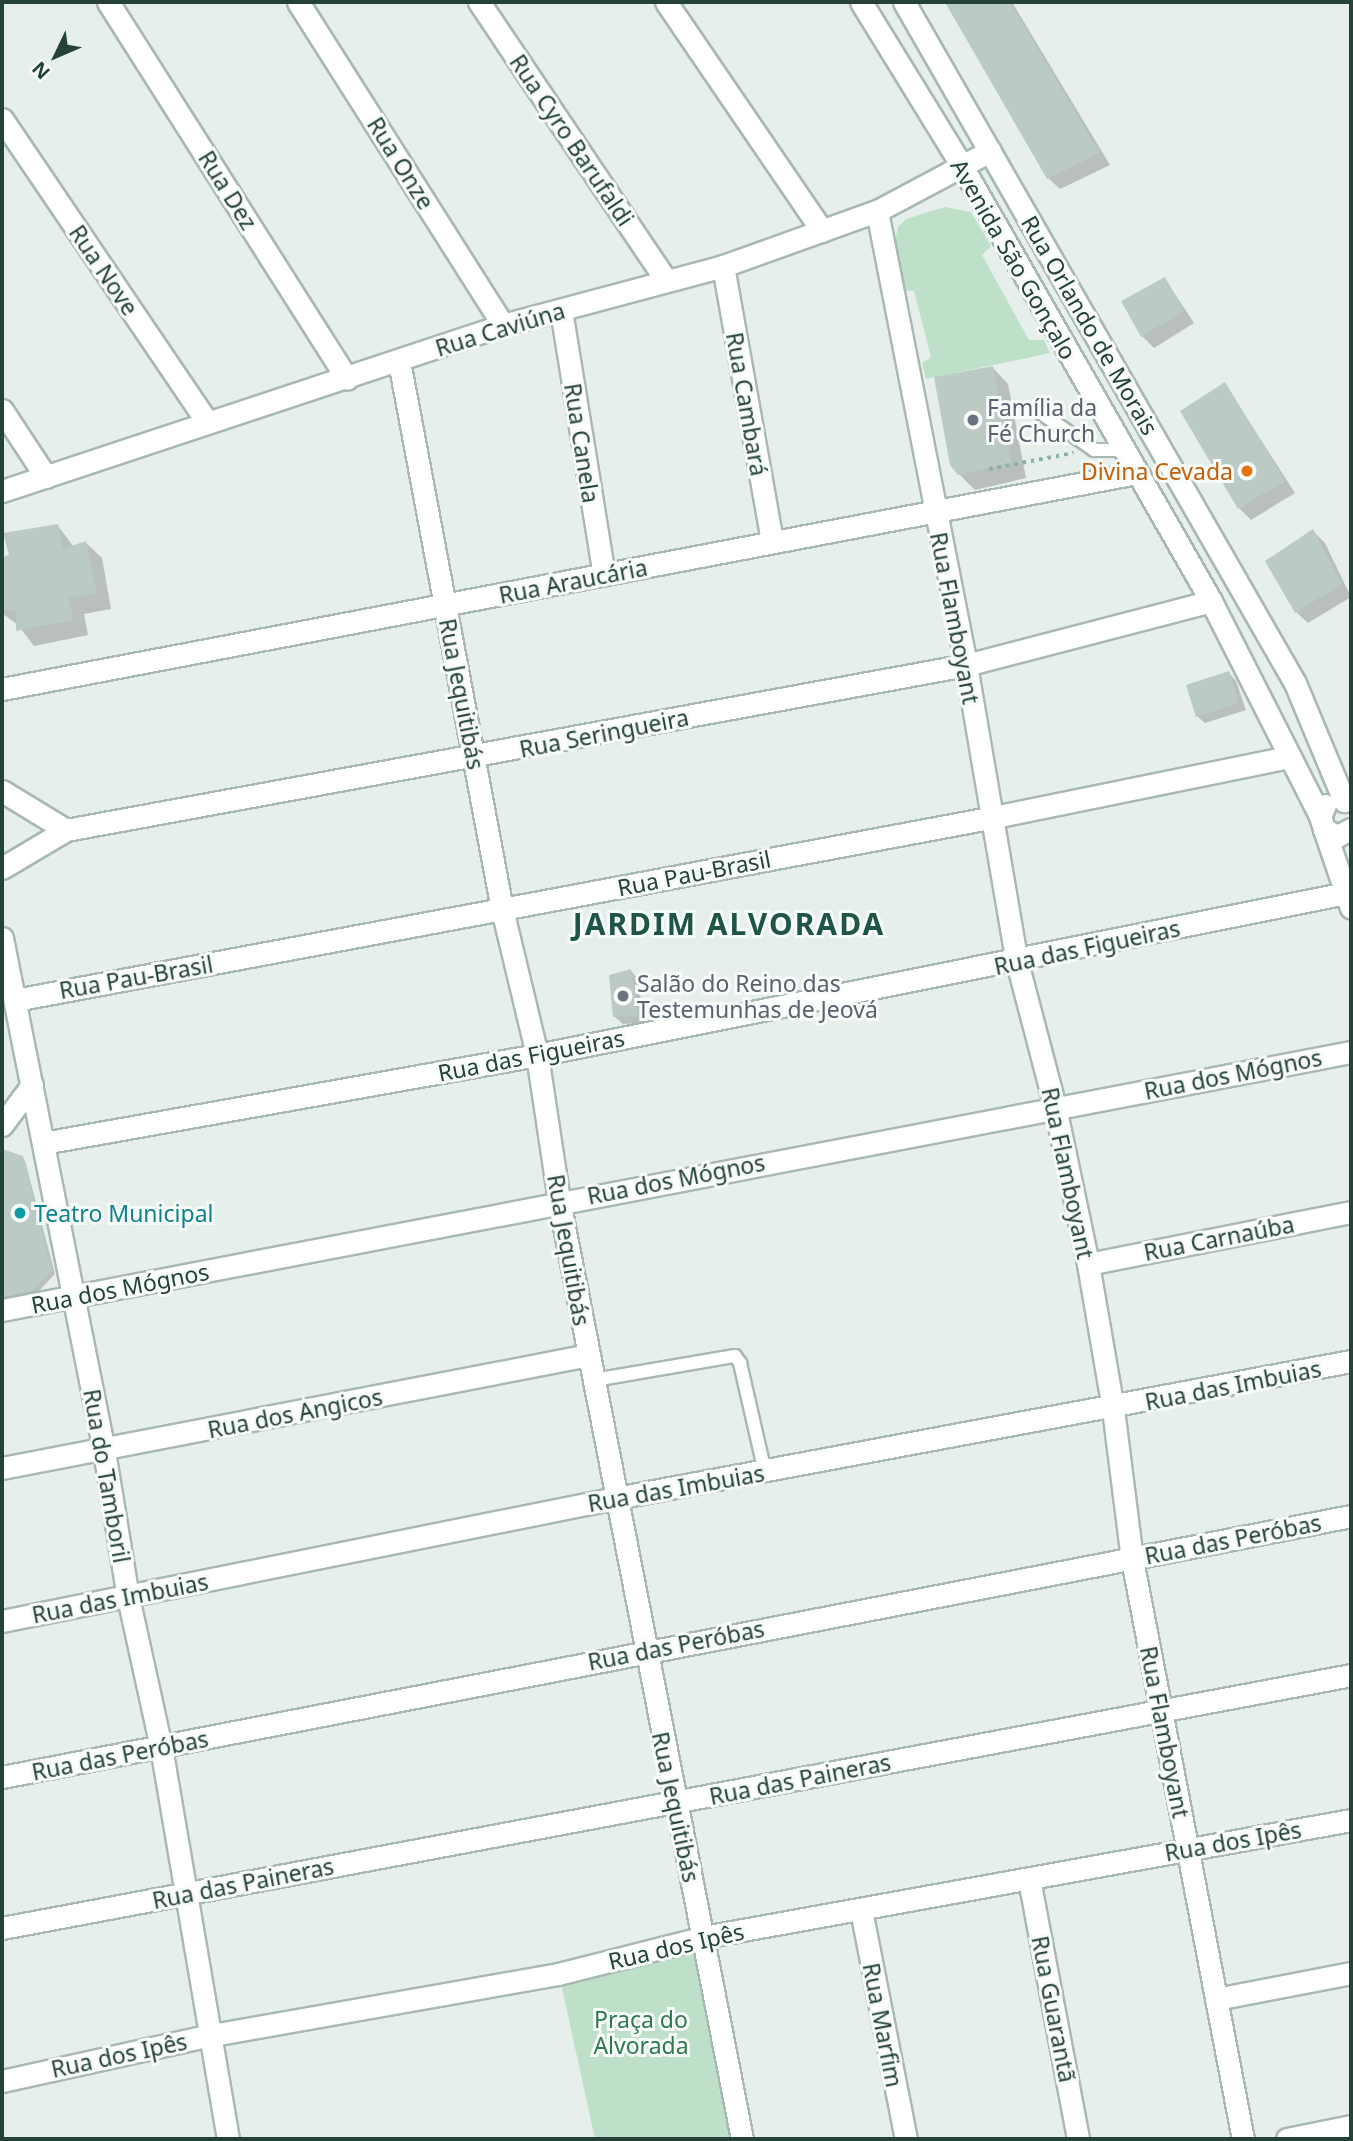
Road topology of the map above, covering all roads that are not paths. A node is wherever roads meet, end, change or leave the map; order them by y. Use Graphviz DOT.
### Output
graph roads {
  1 [pos="108,2"];
  2 [pos="298,2"];
  3 [pos="479,2"];
  4 [pos="666,2"];
  5 [pos="861,2"];
  6 [pos="904,2"];
  7 [pos="2,120"];
  8 [pos="990,151"];
  9 [pos="962,166"];
  10 [pos="877,211"];
  11 [pos="822,231"];
  12 [pos="723,266"];
  13 [pos="665,279"];
  14 [pos="1077,303"];
  15 [pos="561,310"];
  16 [pos="1047,314"];
  17 [pos="503,325"];
  18 [pos="398,361"];
  19 [pos="347,378"];
  20 [pos="2,410"];
  21 [pos="1041,413"];
  22 [pos="206,420"];
  23 [pos="1123,450"];
  24 [pos="1136,473"];
  25 [pos="46,477"];
  26 [pos="2,491"];
  27 [pos="935,514"];
  28 [pos="772,542"];
  29 [pos="604,575"];
  30 [pos="1210,601"];
  31 [pos="444,606"];
  32 [pos="966,665"];
  33 [pos="4,690"];
  34 [pos="475,757"];
  35 [pos="1289,757"];
  36 [pos="2,791"];
  37 [pos="1348,804"];
  38 [pos="989,818"];
  39 [pos="1322,822"];
  40 [pos="1351,829"];
  41 [pos="66,830"];
  42 [pos="2,868"];
  43 [pos="1349,901"];
  44 [pos="502,909"];
  45 [pos="2,938"];
  46 [pos="1017,962"];
  47 [pos="15,1000"];
  48 [pos="1351,1052"];
  49 [pos="537,1055"];
  50 [pos="32,1084"];
  51 [pos="1055,1107"];
  52 [pos="2,1125"];
  53 [pos="43,1143"];
  54 [pos="559,1202"];
  55 [pos="1351,1212"];
  56 [pos="1088,1264"];
  57 [pos="73,1298"];
  58 [pos="2,1310"];
  59 [pos="589,1355"];
  60 [pos="1351,1361"];
  61 [pos="594,1380"];
  62 [pos="1113,1409"];
  63 [pos="104,1451"];
  64 [pos="2,1468"];
  65 [pos="765,1472"];
  66 [pos="616,1498"];
  67 [pos="1351,1516"];
  68 [pos="1132,1559"];
  69 [pos="128,1597"];
  70 [pos="2,1621"];
  71 [pos="645,1650"];
  72 [pos="1351,1675"];
  73 [pos="1161,1712"];
  74 [pos="161,1747"];
  75 [pos="2,1777"];
  76 [pos="674,1802"];
  77 [pos="1351,1820"];
  78 [pos="1188,1849"];
  79 [pos="1029,1879"];
  80 [pos="186,1893"];
  81 [pos="861,1910"];
  82 [pos="2,1927"];
  83 [pos="704,1937"];
  84 [pos="1351,1973"];
  85 [pos="1216,1999"];
  86 [pos="212,2035"];
  87 [pos="2,2081"];
  88 [pos="1351,2126"];
  89 [pos="228,2139"];
  90 [pos="742,2139"];
  91 [pos="906,2139"];
  92 [pos="1078,2139"];
  93 [pos="1243,2139"];
  94 [pos="1287,2139"];
  1 -- 19 [label="street, Rua Dez"];
  2 -- 17 [label="street, Rua Onze"];
  3 -- 13 [label="street, Rua Cyro Barufaldi"];
  4 -- 11 [label="street"];
  5 -- 9 [label="street, Avenida São Gonçalo"];
  6 -- 8 [label="street, Rua Orlando de Morais"];
  7 -- 22 [label="street, Rua Nove"];
  8 -- 9 [label="street, Rua Caviúna"];
  8 -- 14 [label="street, Rua Orlando de Morais"];
  9 -- 10 [label="street, Rua Caviúna"];
  9 -- 16 [label="street, Avenida São Gonçalo"];
  10 -- 11 [label="street, Rua Caviúna"];
  10 -- 27 [label="street, Rua Flamboyant"];
  11 -- 12 [label="street, Rua Caviúna"];
  12 -- 13 [label="street, Rua Caviúna"];
  12 -- 28 [label="street, Rua Cambará"];
  13 -- 15 [label="street, Rua Caviúna"];
  14 -- 16 [label="street"];
  14 -- 37 [label="street, Rua Orlando de Morais"];
  15 -- 17 [label="street, Rua Caviúna"];
  15 -- 29 [label="street, Rua Canela"];
  16 -- 23 [label="street, Avenida São Gonçalo"];
  17 -- 18 [label="street, Rua Caviúna"];
  18 -- 19 [label="street, Rua Caviúna"];
  18 -- 31 [label="street, Rua Jequitibás"];
  19 -- 22 [label="street, Rua Caviúna"];
  20 -- 25 [label="street"];
  21 -- 23 [label="lane"];
  22 -- 25 [label="street, Rua Caviúna"];
  23 -- 24 [label="street, Avenida São Gonçalo"];
  24 -- 27 [label="street, Rua Araucária"];
  24 -- 30 [label="street, Avenida São Gonçalo"];
  25 -- 26 [label="street, Rua Caviúna"];
  27 -- 28 [label="street, Rua Araucária"];
  27 -- 32 [label="street, Rua Flamboyant"];
  28 -- 29 [label="street, Rua Araucária"];
  29 -- 31 [label="street, Rua Araucária"];
  30 -- 32 [label="street, Rua Seringueira"];
  30 -- 35 [label="street, Avenida São Gonçalo"];
  31 -- 33 [label="street, Rua Araucária"];
  31 -- 34 [label="street, Rua Jequitibás"];
  32 -- 34 [label="street, Rua Seringueira"];
  32 -- 38 [label="street, Rua Flamboyant"];
  34 -- 41 [label="street, Rua Seringueira"];
  34 -- 44 [label="street, Rua Jequitibás"];
  35 -- 38 [label="street, Rua Pau-Brasil"];
  35 -- 39 [label="street, Avenida São Gonçalo"];
  36 -- 41 [label="street"];
  37 -- 39 [label="street"];
  38 -- 44 [label="street, Rua Pau-Brasil"];
  38 -- 46 [label="street, Rua Flamboyant"];
  39 -- 40 [label="street"];
  39 -- 43 [label="street, Avenida São Gonçalo"];
  41 -- 42 [label="street, Rua Seringueira"];
  43 -- 46 [label="street, Rua das Figueiras"];
  44 -- 47 [label="street, Rua Pau-Brasil"];
  44 -- 49 [label="street, Rua Jequitibás"];
  45 -- 47 [label="street, Rua do Tamboril"];
  46 -- 49 [label="street, Rua das Figueiras"];
  46 -- 51 [label="street, Rua Flamboyant"];
  47 -- 50 [label="street, Rua do Tamboril"];
  48 -- 51 [label="street, Rua dos Mógnos"];
  49 -- 53 [label="street, Rua das Figueiras"];
  49 -- 54 [label="street, Rua Jequitibás"];
  50 -- 52 [label="street"];
  50 -- 53 [label="street, Rua do Tamboril"];
  51 -- 54 [label="street, Rua dos Mógnos"];
  51 -- 56 [label="street, Rua Flamboyant"];
  53 -- 57 [label="street, Rua do Tamboril"];
  54 -- 57 [label="street, Rua dos Mógnos"];
  54 -- 59 [label="street, Rua Jequitibás"];
  55 -- 56 [label="street, Rua Carnaúba"];
  56 -- 62 [label="street, Rua Flamboyant"];
  57 -- 58 [label="street, Rua dos Mógnos"];
  57 -- 63 [label="street, Rua do Tamboril"];
  59 -- 61 [label="street, Rua Jequitibás"];
  59 -- 63 [label="street, Rua dos Angicos"];
  60 -- 62 [label="street, Rua das Imbuias"];
  61 -- 65 [label="lane"];
  61 -- 66 [label="street, Rua Jequitibás"];
  62 -- 65 [label="street, Rua das Imbuias"];
  62 -- 68 [label="street, Rua Flamboyant"];
  63 -- 64 [label="street, Rua dos Angicos"];
  63 -- 69 [label="street, Rua do Tamboril"];
  65 -- 66 [label="street, Rua das Imbuias"];
  66 -- 69 [label="street, Rua das Imbuias"];
  66 -- 71 [label="street, Rua Jequitibás"];
  67 -- 68 [label="street, Rua das Peróbas"];
  68 -- 71 [label="street, Rua das Peróbas"];
  68 -- 73 [label="street, Rua Flamboyant"];
  69 -- 70 [label="street, Rua das Imbuias"];
  69 -- 74 [label="street, Rua do Tamboril"];
  71 -- 74 [label="street, Rua das Peróbas"];
  71 -- 76 [label="street, Rua Jequitibás"];
  72 -- 73 [label="street, Rua das Paineras"];
  73 -- 76 [label="street, Rua das Paineras"];
  73 -- 78 [label="street, Rua Flamboyant"];
  74 -- 75 [label="street, Rua das Peróbas"];
  74 -- 80 [label="street, Rua do Tamboril"];
  76 -- 80 [label="street, Rua das Paineras"];
  76 -- 83 [label="street, Rua Jequitibás"];
  77 -- 78 [label="street, Rua dos Ipês"];
  78 -- 79 [label="street, Rua dos Ipês"];
  78 -- 85 [label="street, Rua Flamboyant"];
  79 -- 81 [label="street, Rua dos Ipês"];
  79 -- 92 [label="street, Rua Guarantã"];
  80 -- 82 [label="street, Rua das Paineras"];
  80 -- 86 [label="street, Rua do Tamboril"];
  81 -- 83 [label="street, Rua dos Ipês"];
  81 -- 91 [label="street, Rua Marfim"];
  83 -- 86 [label="street, Rua dos Ipês"];
  83 -- 90 [label="street, Rua Jequitibás"];
  84 -- 85 [label="street"];
  85 -- 93 [label="street, Rua Flamboyant"];
  86 -- 87 [label="street, Rua dos Ipês"];
  86 -- 89 [label="street, Rua do Tamboril"];
  88 -- 94 [label="street"];
}
